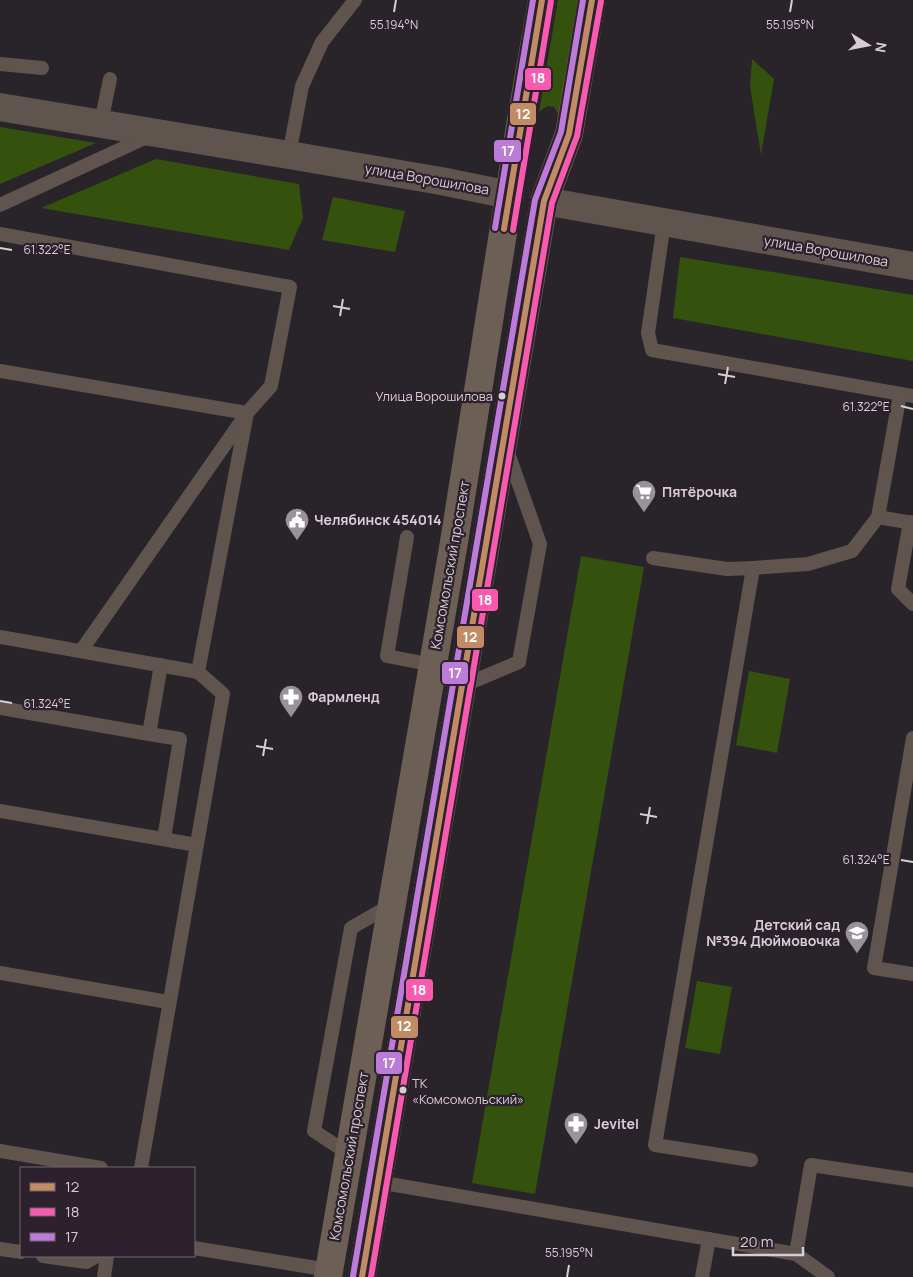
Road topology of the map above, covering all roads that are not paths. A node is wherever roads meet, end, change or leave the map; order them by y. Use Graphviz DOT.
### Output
graph roads {
  1 [pos="355,0"];
  2 [pos="542,0"];
  3 [pos="592,0"];
  4 [pos="0,64"];
  5 [pos="42,68"];
  6 [pos="110,79"];
  7 [pos="0,107"];
  8 [pos="101,123"];
  9 [pos="157,132"];
  10 [pos="289,154"];
  11 [pos="510,195"];
  12 [pos="544,201"];
  13 [pos="0,205"];
  14 [pos="664,223"];
  15 [pos="0,234"];
  16 [pos="913,266"];
  17 [pos="0,371"];
  18 [pos="907,395"];
  19 [pos="247,413"];
  20 [pos="504,441"];
  21 [pos="878,517"];
  22 [pos="912,522"];
  23 [pos="407,537"];
  24 [pos="454,542"];
  25 [pos="653,558"];
  26 [pos="753,568"];
  27 [pos="913,604"];
  28 [pos="0,637"];
  29 [pos="81,652"];
  30 [pos="161,665"];
  31 [pos="433,666"];
  32 [pos="198,672"];
  33 [pos="464,673"];
  34 [pos="0,708"];
  35 [pos="149,734"];
  36 [pos="913,738"];
  37 [pos="0,812"];
  38 [pos="164,840"];
  39 [pos="197,845"];
  40 [pos="392,905"];
  41 [pos="0,973"];
  42 [pos="913,974"];
  43 [pos="168,1002"];
  44 [pos="362,1077"];
  45 [pos="0,1151"];
  46 [pos="349,1154"];
  47 [pos="751,1160"];
  48 [pos="95,1167"];
  49 [pos="141,1167"];
  50 [pos="913,1180"];
  51 [pos="378,1182"];
  52 [pos="709,1239"];
  53 [pos="195,1248"];
  54 [pos="0,1249"];
  55 [pos="20,1252"];
  56 [pos="796,1254"];
  57 [pos="51,1257"];
  58 [pos="95,1257"];
  59 [pos="107,1257"];
  60 [pos="337,1275"];
  61 [pos="104,1277"];
  62 [pos="362,1277"];
  63 [pos="702,1277"];
  64 [pos="828,1277"];
  1 -- 10 [label="lane"];
  2 -- 11 [label="main road, Комсомольский проспект"];
  3 -- 12 [label="main road"];
  4 -- 5 [label="lane"];
  6 -- 8 [label="lane"];
  7 -- 8 [label="street, улица Ворошилова"];
  8 -- 9 [label="street, улица Ворошилова"];
  9 -- 10 [label="street, улица Ворошилова"];
  9 -- 13 [label="lane"];
  10 -- 11 [label="street, улица Ворошилова"];
  11 -- 12 [label="main road, улица Ворошилова"];
  11 -- 24 [label="main road, Комсомольский проспект"];
  12 -- 14 [label="street, улица Ворошилова"];
  12 -- 20 [label="main road"];
  14 -- 16 [label="street, улица Ворошилова"];
  14 -- 18 [label="lane"];
  15 -- 19 [label="lane"];
  17 -- 19 [label="lane"];
  18 -- 21 [label="lane"];
  19 -- 29 [label="lane"];
  19 -- 32 [label="lane"];
  20 -- 33 [label="main road"];
  20 -- 33 [label="lane"];
  21 -- 22 [label="lane"];
  21 -- 26 [label="lane"];
  22 -- 27 [label="lane"];
  23 -- 31 [label="lane"];
  24 -- 31 [label="main road, Комсомольский проспект"];
  24 -- 33 [label="main road"];
  25 -- 26 [label="lane"];
  26 -- 47 [label="lane"];
  28 -- 29 [label="lane"];
  29 -- 30 [label="lane"];
  30 -- 32 [label="lane"];
  30 -- 35 [label="lane"];
  31 -- 40 [label="main road, Комсомольский проспект"];
  32 -- 39 [label="lane"];
  33 -- 51 [label="main road"];
  34 -- 35 [label="lane"];
  35 -- 38 [label="lane"];
  36 -- 42 [label="lane"];
  37 -- 38 [label="lane"];
  38 -- 39 [label="lane"];
  39 -- 43 [label="lane"];
  40 -- 44 [label="main road, Комсомольский проспект"];
  40 -- 46 [label="lane"];
  41 -- 43 [label="lane"];
  43 -- 49 [label="lane"];
  44 -- 46 [label="main road, Комсомольский проспект"];
  44 -- 51 [label="main road"];
  45 -- 48 [label="lane"];
  46 -- 60 [label="main road, Комсомольский проспект"];
  50 -- 56 [label="lane"];
  51 -- 52 [label="lane"];
  51 -- 62 [label="main road"];
  52 -- 56 [label="lane"];
  52 -- 63 [label="lane"];
  53 -- 60 [label="lane"];
  54 -- 55 [label="lane"];
  56 -- 64 [label="lane"];
  57 -- 58 [label="lane"];
  59 -- 61 [label="lane"];
}
